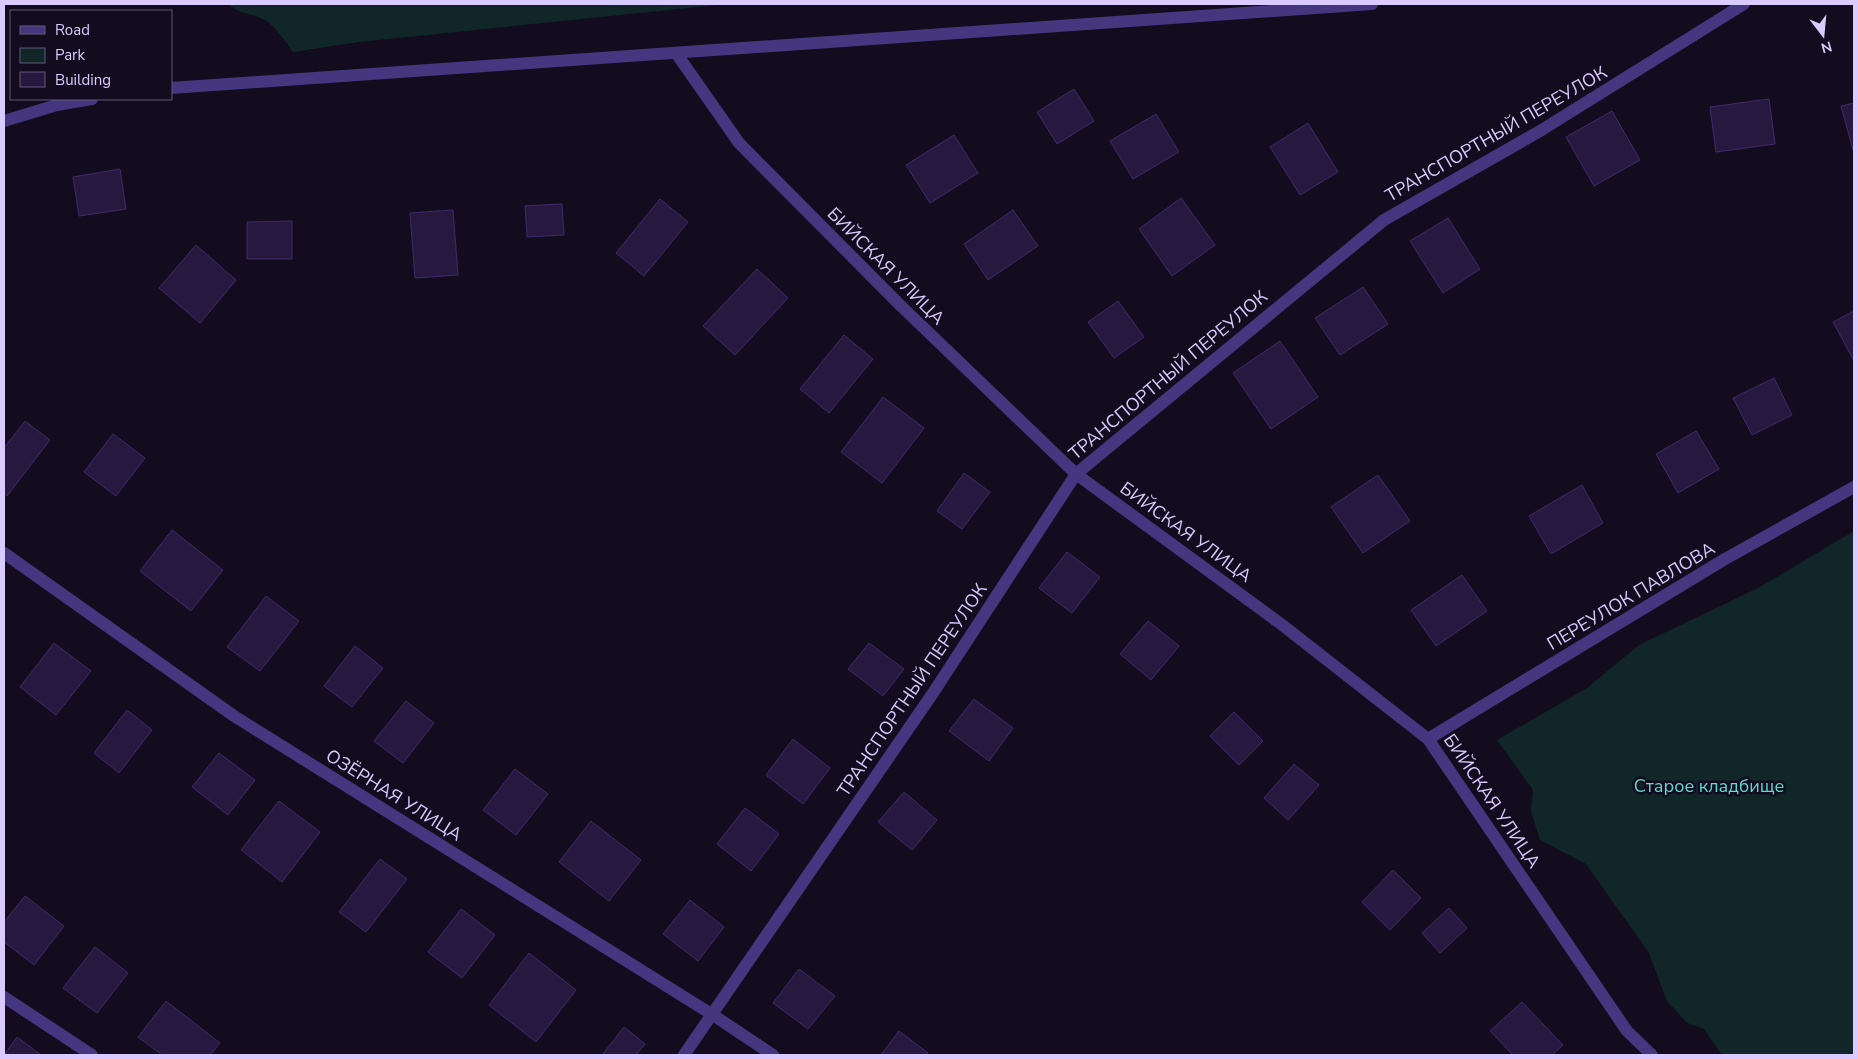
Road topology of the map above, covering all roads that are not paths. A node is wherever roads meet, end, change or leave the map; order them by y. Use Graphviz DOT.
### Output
graph roads {
  1 [pos="1372,4"];
  2 [pos="1744,4"];
  3 [pos="676,53"];
  4 [pos="172,88"];
  5 [pos="86,100"];
  6 [pos="4,121"];
  7 [pos="1076,474"];
  8 [pos="1854,487"];
  9 [pos="4,553"];
  10 [pos="1428,739"];
  11 [pos="4,997"];
  12 [pos="713,1015"];
  13 [pos="92,1055"];
  14 [pos="684,1055"];
  15 [pos="773,1055"];
  16 [pos="1652,1055"];
  1 -- 3 [label="street"];
  2 -- 7 [label="street, ТРАНСПОРТНЫЙ ПЕРЕУЛОК"];
  3 -- 4 [label="street"];
  3 -- 7 [label="street, БИЙСКАЯ УЛИЦА"];
  5 -- 6 [label="street"];
  7 -- 10 [label="street, БИЙСКАЯ УЛИЦА"];
  7 -- 12 [label="street, ТРАНСПОРТНЫЙ ПЕРЕУЛОК"];
  8 -- 10 [label="street, ПЕРЕУЛОК ПАВЛОВА"];
  9 -- 12 [label="street, ОЗЁРНАЯ УЛИЦА"];
  10 -- 16 [label="street, БИЙСКАЯ УЛИЦА"];
  11 -- 13 [label="street"];
  12 -- 14 [label="street, ТРАНСПОРТНЫЙ ПЕРЕУЛОК"];
  12 -- 15 [label="street, ОЗЁРНАЯ УЛИЦА"];
}
